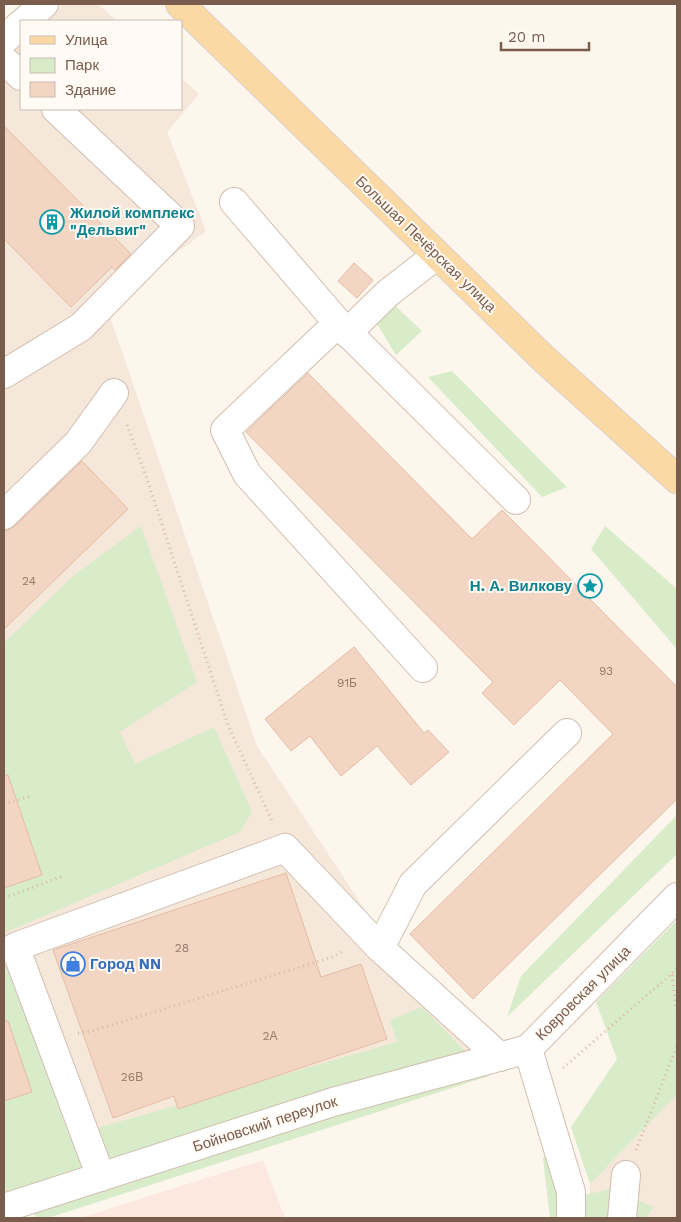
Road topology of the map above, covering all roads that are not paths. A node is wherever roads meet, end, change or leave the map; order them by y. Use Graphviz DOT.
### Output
graph roads {
  1 [pos="44,4"];
  2 [pos="180,4"];
  3 [pos="26,20"];
  4 [pos="20,25"];
  5 [pos="4,40"];
  6 [pos="4,66"];
  7 [pos="20,75"];
  8 [pos="57,110"];
  9 [pos="234,202"];
  10 [pos="437,254"];
  11 [pos="342,328"];
  12 [pos="4,374"];
  13 [pos="114,393"];
  14 [pos="677,479"];
  15 [pos="516,500"];
  16 [pos="4,515"];
  17 [pos="423,668"];
  18 [pos="567,733"];
  19 [pos="677,897"];
  20 [pos="374,942"];
  21 [pos="9,949"];
  22 [pos="528,1049"];
  23 [pos="500,1057"];
  24 [pos="626,1175"];
  25 [pos="101,1177"];
  26 [pos="4,1208"];
  27 [pos="571,1218"];
  28 [pos="622,1218"];
  1 -- 3 [label="street"];
  2 -- 10 [label="main road, Большая Печёрская улица"];
  4 -- 5 [label="street"];
  6 -- 7 [label="street"];
  8 -- 12 [label="street"];
  9 -- 11 [label="street"];
  10 -- 11 [label="street"];
  10 -- 14 [label="main road, Большая Печёрская улица"];
  11 -- 15 [label="street"];
  11 -- 17 [label="street"];
  13 -- 16 [label="street"];
  18 -- 20 [label="street"];
  19 -- 22 [label="street, Ковровская улица"];
  20 -- 21 [label="street"];
  20 -- 23 [label="street"];
  21 -- 25 [label="street"];
  22 -- 23 [label="street, Бойновский переулок"];
  22 -- 27 [label="street, Ковровская улица"];
  23 -- 25 [label="street, Бойновский переулок"];
  24 -- 28 [label="street"];
  25 -- 26 [label="street, Бойновский переулок"];
}
